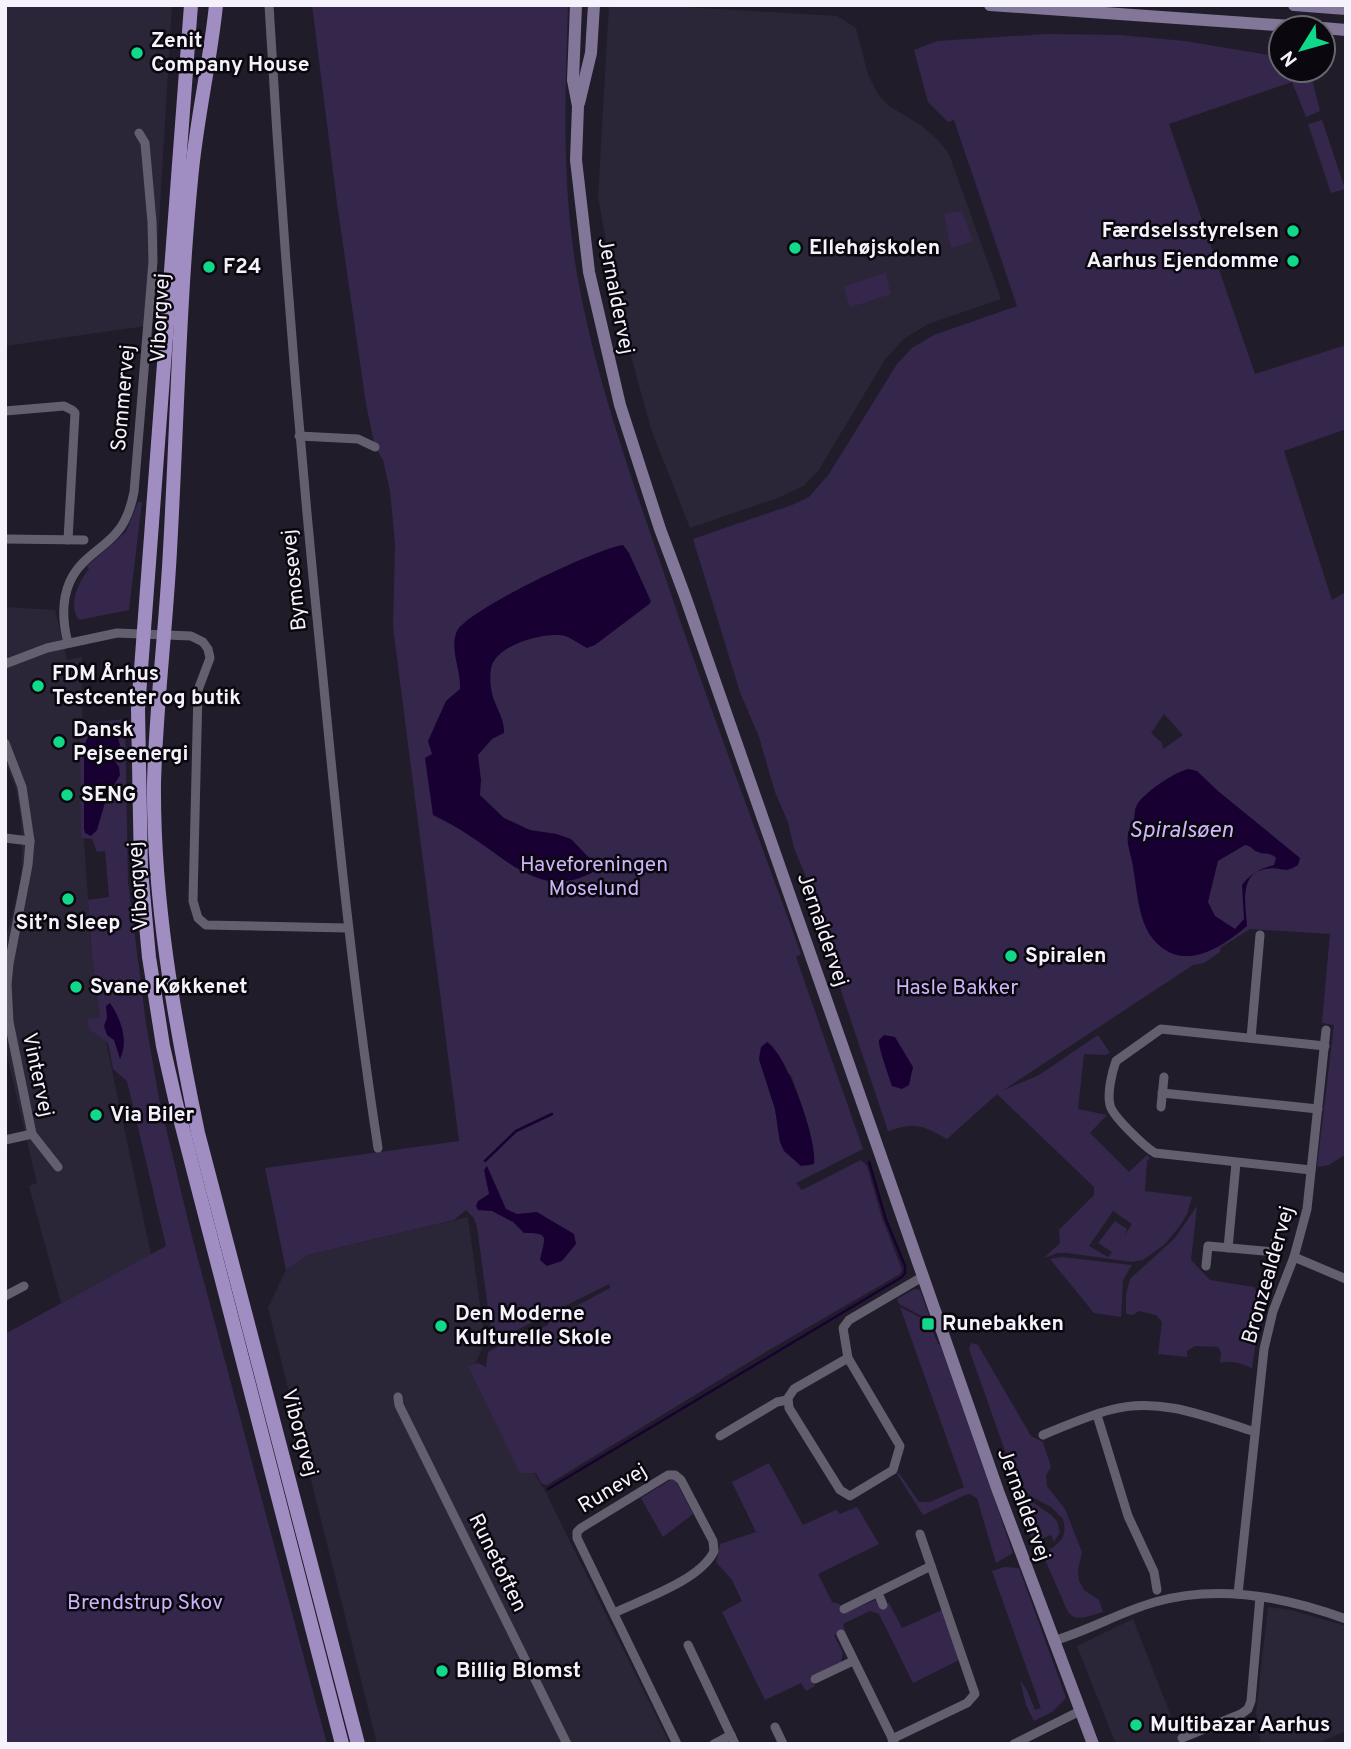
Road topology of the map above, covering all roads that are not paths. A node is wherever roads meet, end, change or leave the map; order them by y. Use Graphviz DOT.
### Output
graph roads {
  1 [pos="191,5"];
  2 [pos="216,5"];
  3 [pos="269,5"];
  4 [pos="576,5"];
  5 [pos="594,5"];
  6 [pos="990,5"];
  7 [pos="1294,5"];
  8 [pos="1301,6"];
  9 [pos="1346,9"];
  10 [pos="1267,24"];
  11 [pos="578,106"];
  12 [pos="139,133"];
  13 [pos="5,411"];
  14 [pos="299,436"];
  15 [pos="375,447"];
  16 [pos="5,539"];
  17 [pos="68,540"];
  18 [pos="83,541"];
  19 [pos="144,634"];
  20 [pos="165,634"];
  21 [pos="68,643"];
  22 [pos="5,664"];
  23 [pos="5,743"];
  24 [pos="5,838"];
  25 [pos="30,841"];
  26 [pos="347,928"];
  27 [pos="1260,936"];
  28 [pos="7,1023"];
  29 [pos="1326,1030"];
  30 [pos="1251,1038"];
  31 [pos="1325,1046"];
  32 [pos="1164,1077"];
  33 [pos="1162,1093"];
  34 [pos="1161,1107"];
  35 [pos="1318,1109"];
  36 [pos="32,1134"];
  37 [pos="5,1140"];
  38 [pos="378,1148"];
  39 [pos="1236,1163"];
  40 [pos="58,1167"];
  41 [pos="1311,1170"];
  42 [pos="1275,1242"];
  43 [pos="1228,1248"];
  44 [pos="1294,1257"];
  45 [pos="1206,1266"];
  46 [pos="922,1277"];
  47 [pos="1346,1279"];
  48 [pos="24,1286"];
  49 [pos="5,1296"];
  50 [pos="848,1358"];
  51 [pos="398,1397"];
  52 [pos="788,1400"];
  53 [pos="1097,1415"];
  54 [pos="1255,1432"];
  55 [pos="1043,1435"];
  56 [pos="720,1436"];
  57 [pos="920,1534"];
  58 [pos="931,1566"];
  59 [pos="1157,1590"];
  60 [pos="878,1592"];
  61 [pos="1238,1594"];
  62 [pos="1260,1597"];
  63 [pos="883,1605"];
  64 [pos="844,1609"];
  65 [pos="614,1613"];
  66 [pos="1346,1619"];
  67 [pos="841,1634"];
  68 [pos="1054,1641"];
  69 [pos="688,1645"];
  70 [pos="853,1661"];
  71 [pos="815,1679"];
  72 [pos="1080,1711"];
  73 [pos="775,1727"];
  74 [pos="1182,1738"];
  75 [pos="733,1740"];
  76 [pos="893,1741"];
  77 [pos="342,1744"];
  78 [pos="358,1744"];
  79 [pos="567,1744"];
  80 [pos="677,1744"];
  81 [pos="714,1744"];
  82 [pos="783,1744"];
  83 [pos="1014,1744"];
  84 [pos="1093,1744"];
  1 -- 19 [label="main road, Viborgvej"];
  2 -- 20 [label="main road, Viborgvej"];
  3 -- 14 [label="street, Bymosevej"];
  4 -- 11 [label="street, Jernaldervej"];
  5 -- 11 [label="street, Jernaldervej"];
  6 -- 10 [label="street"];
  7 -- 8 [label="street"];
  8 -- 9 [label="street"];
  11 -- 46 [label="street, Jernaldervej"];
  12 -- 21 [label="street, Sommervej"];
  13 -- 17 [label="street"];
  14 -- 15 [label="street"];
  14 -- 26 [label="street, Bymosevej"];
  16 -- 17 [label="street"];
  17 -- 18 [label="street"];
  19 -- 20 [label="street"];
  19 -- 21 [label="street"];
  19 -- 77 [label="main road, Viborgvej"];
  20 -- 26 [label="street"];
  20 -- 78 [label="main road, Viborgvej"];
  21 -- 22 [label="street"];
  23 -- 25 [label="street, Vintervej"];
  24 -- 25 [label="street"];
  25 -- 28 [label="street, Vintervej"];
  26 -- 38 [label="street, Bymosevej"];
  27 -- 30 [label="street"];
  28 -- 36 [label="street, Vintervej"];
  29 -- 31 [label="street, Bronzealdervej"];
  30 -- 31 [label="street"];
  30 -- 39 [label="street"];
  31 -- 35 [label="street, Bronzealdervej"];
  32 -- 33 [label="street"];
  33 -- 34 [label="street"];
  33 -- 35 [label="street"];
  35 -- 41 [label="street, Bronzealdervej"];
  36 -- 37 [label="street, Vintervej"];
  36 -- 40 [label="street, Vintervej"];
  39 -- 41 [label="street"];
  39 -- 43 [label="street"];
  41 -- 44 [label="street, Bronzealdervej"];
  42 -- 43 [label="street, Bronzealdervej"];
  43 -- 45 [label="street"];
  44 -- 47 [label="street"];
  44 -- 54 [label="street, Bronzealdervej"];
  46 -- 50 [label="street"];
  46 -- 68 [label="street, Jernaldervej"];
  48 -- 49 [label="street"];
  50 -- 52 [label="street"];
  50 -- 52 [label="street"];
  51 -- 79 [label="street, Runetoften"];
  52 -- 56 [label="street"];
  53 -- 54 [label="street"];
  53 -- 55 [label="street"];
  53 -- 59 [label="street"];
  54 -- 61 [label="street, Bronzealdervej"];
  57 -- 58 [label="street"];
  58 -- 60 [label="street"];
  58 -- 76 [label="street"];
  60 -- 63 [label="street"];
  60 -- 64 [label="street"];
  61 -- 62 [label="street"];
  61 -- 68 [label="street"];
  62 -- 66 [label="street"];
  62 -- 74 [label="street"];
  65 -- 65 [label="street, Runevej"];
  65 -- 80 [label="street, Runevej"];
  67 -- 70 [label="street"];
  68 -- 72 [label="street, Jernaldervej"];
  69 -- 75 [label="street"];
  70 -- 71 [label="street"];
  70 -- 76 [label="street"];
  72 -- 83 [label="street"];
  72 -- 84 [label="street, Jernaldervej"];
  73 -- 82 [label="street"];
  75 -- 81 [label="street"];
}
